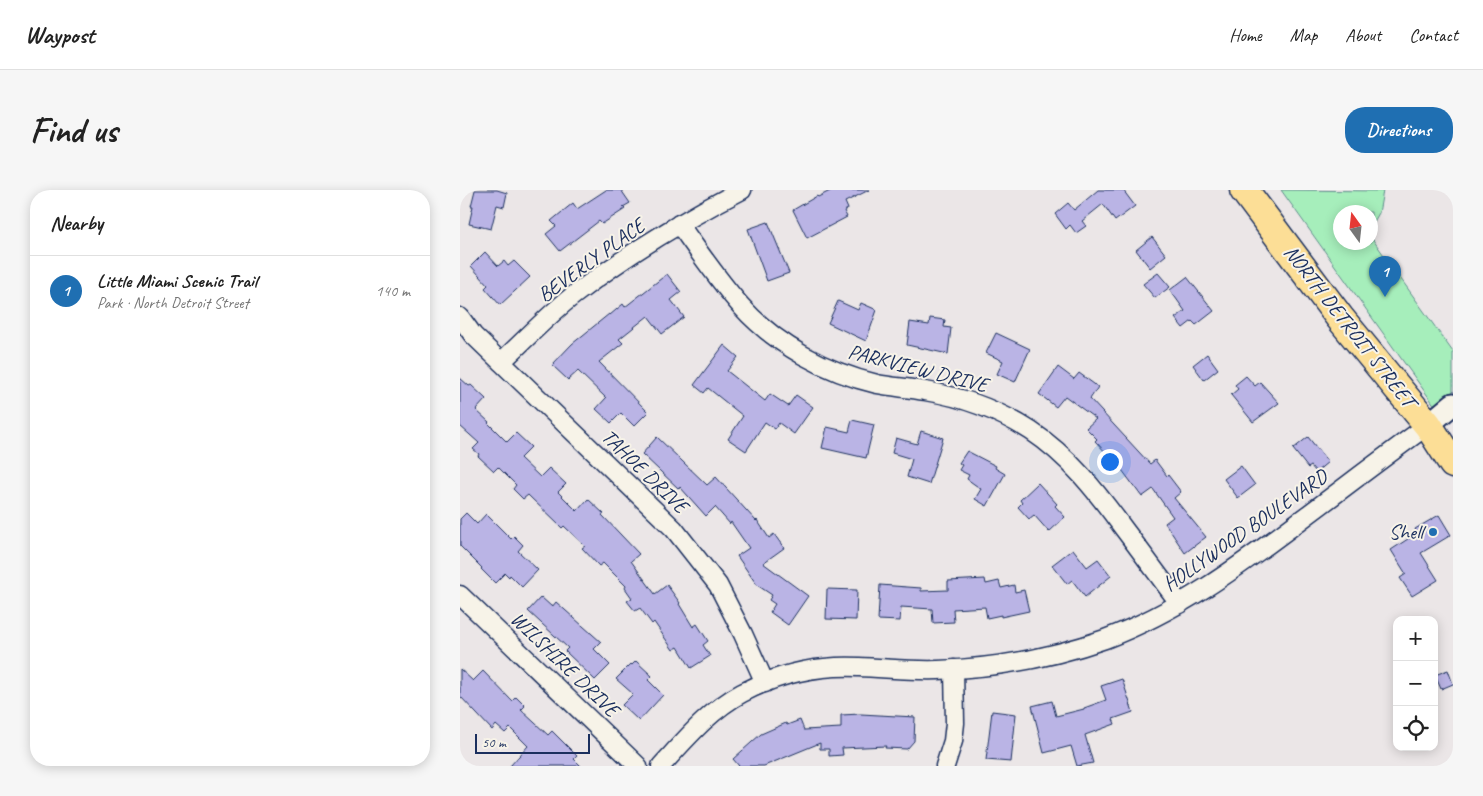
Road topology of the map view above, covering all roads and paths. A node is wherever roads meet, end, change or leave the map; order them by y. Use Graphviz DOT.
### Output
graph roads {
  1 [pos="742,190"];
  2 [pos="1244,190"];
  3 [pos="679,224"];
  4 [pos="460,317"];
  5 [pos="501,362"];
  6 [pos="1453,404"];
  7 [pos="1428,425"];
  8 [pos="1453,464"];
  9 [pos="460,595"];
  10 [pos="1180,604"];
  11 [pos="954,670"];
  12 [pos="765,683"];
  13 [pos="638,766"];
  14 [pos="661,766"];
  15 [pos="945,766"];
  1 -- 3 [label="street, BEVERLY PLACE"];
  2 -- 7 [label="highway, NORTH DETROIT STREET"];
  3 -- 5 [label="street, BEVERLY PLACE"];
  3 -- 10 [label="street, PARKVIEW DRIVE"];
  4 -- 5 [label="street, TAHOE DRIVE"];
  5 -- 12 [label="street, TAHOE DRIVE"];
  6 -- 7 [label="street"];
  7 -- 8 [label="highway, NORTH DETROIT STREET"];
  7 -- 10 [label="street, HOLLYWOOD BOULEVARD"];
  9 -- 13 [label="street, WILSHIRE DRIVE"];
  10 -- 11 [label="street, HOLLYWOOD BOULEVARD"];
  11 -- 12 [label="street, HOLLYWOOD BOULEVARD"];
  11 -- 15 [label="street"];
  12 -- 14 [label="street, HOLLYWOOD BOULEVARD"];
}
